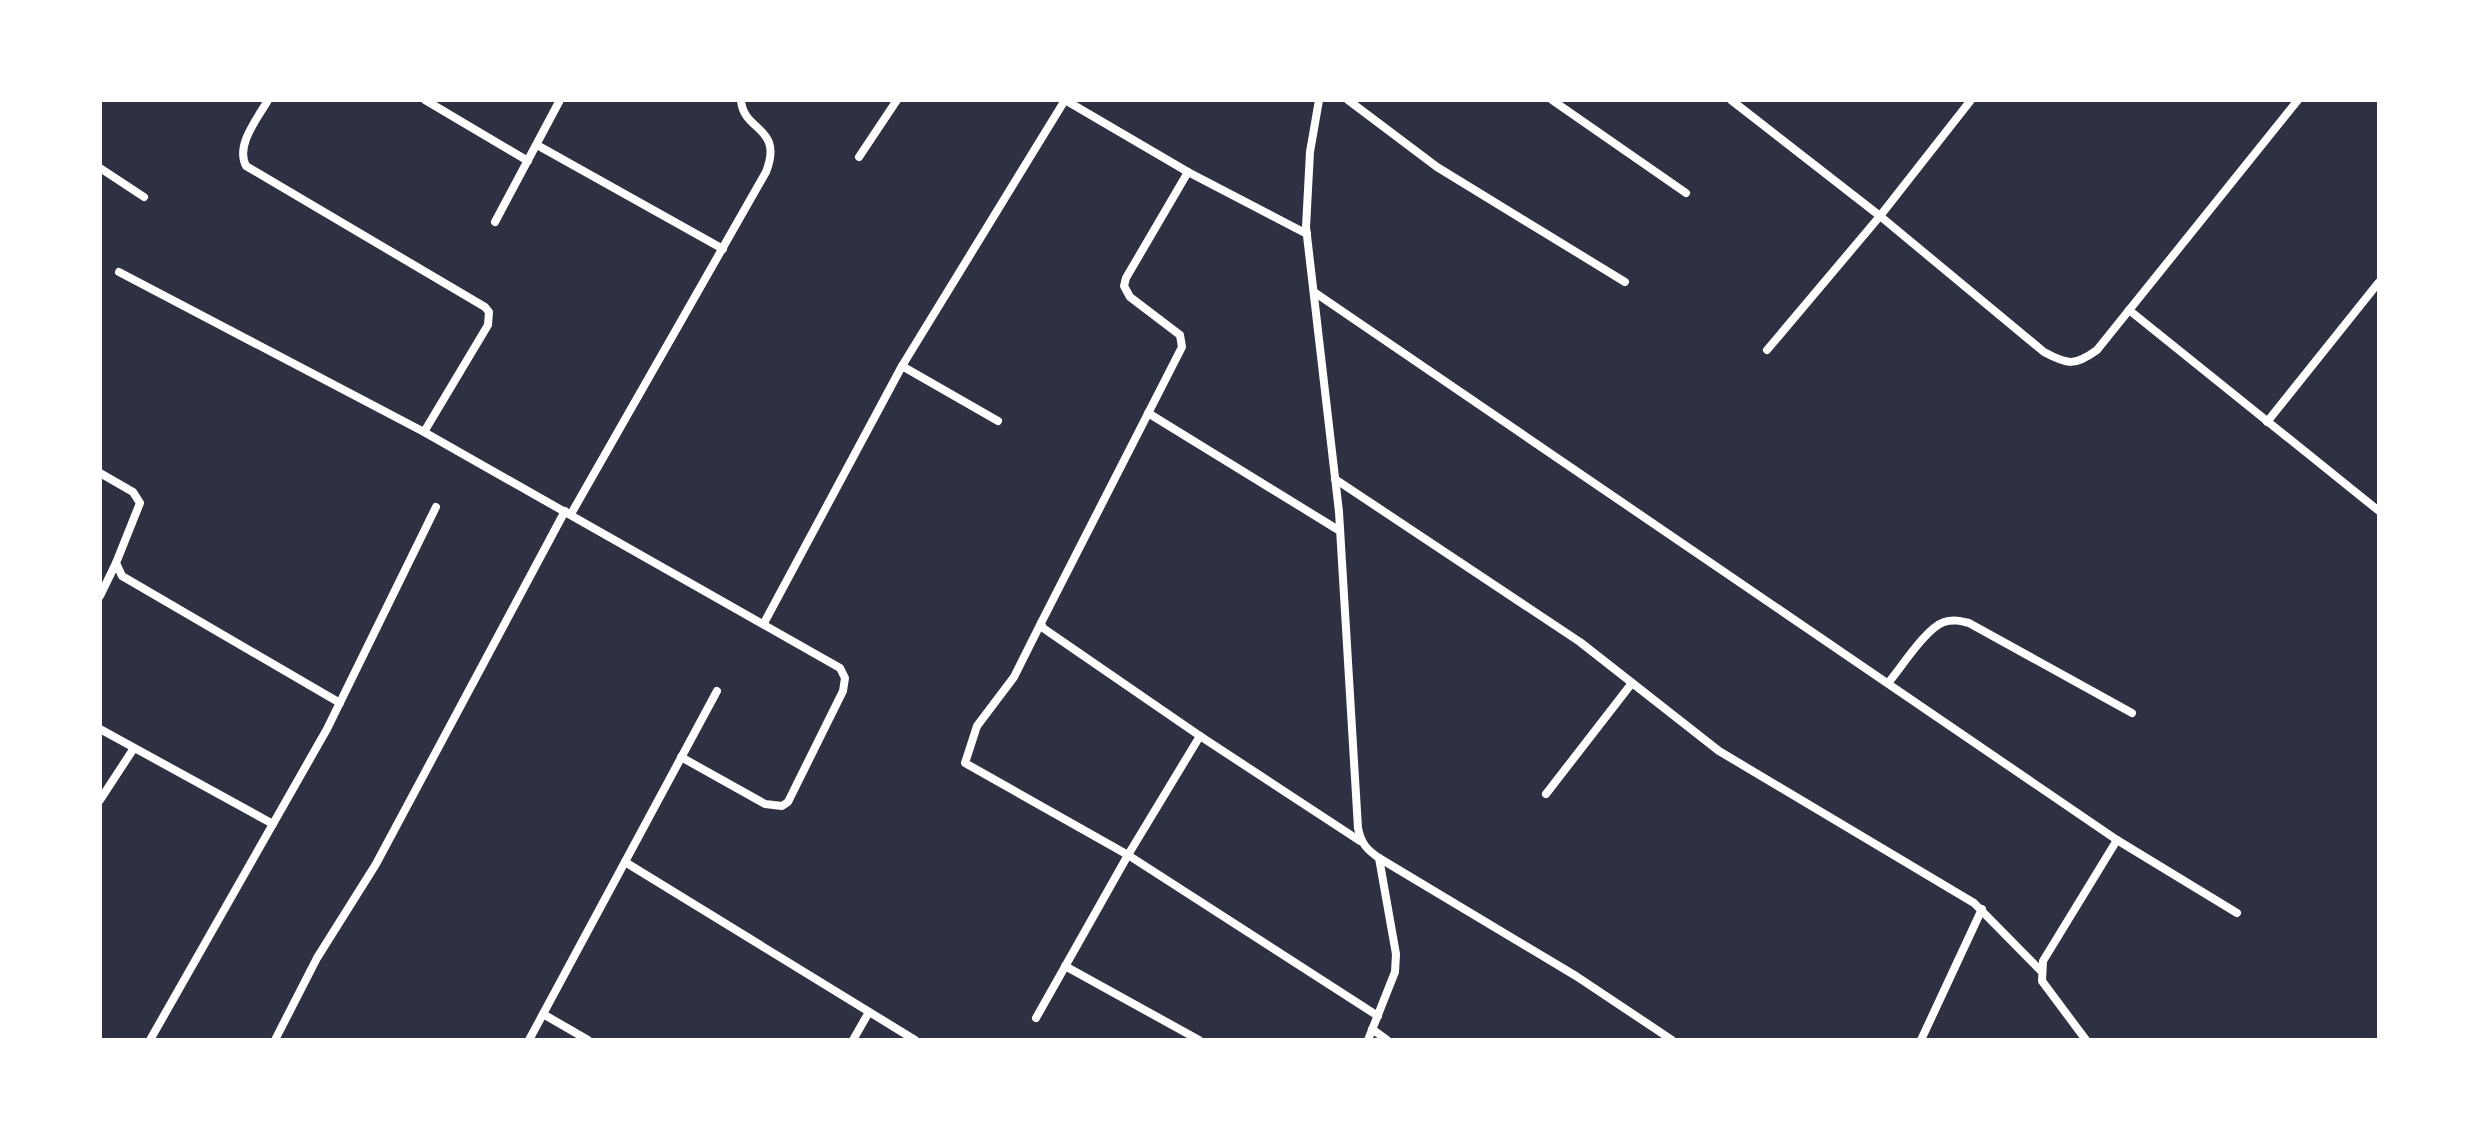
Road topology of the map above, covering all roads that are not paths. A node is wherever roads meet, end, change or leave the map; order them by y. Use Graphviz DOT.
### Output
graph roads {
  1 [pos="268,100"];
  2 [pos="425,100"];
  3 [pos="560,100"];
  4 [pos="741,100"];
  5 [pos="897,100"];
  6 [pos="1319,100"];
  7 [pos="1348,100"];
  8 [pos="1552,100"];
  9 [pos="1731,100"];
  10 [pos="1971,100"];
  11 [pos="2298,100"];
  12 [pos="537,145"];
  13 [pos="859,157"];
  14 [pos="528,161"];
  15 [pos="100,168"];
  16 [pos="1188,172"];
  17 [pos="1686,193"];
  18 [pos="144,197"];
  19 [pos="1880,216"];
  20 [pos="495,222"];
  21 [pos="1307,234"];
  22 [pos="723,249"];
  23 [pos="119,272"];
  24 [pos="1625,282"];
  25 [pos="2379,282"];
  26 [pos="1314,292"];
  27 [pos="2129,310"];
  28 [pos="1767,350"];
  29 [pos="902,366"];
  30 [pos="1148,413"];
  31 [pos="998,421"];
  32 [pos="2267,422"];
  33 [pos="424,432"];
  34 [pos="100,473"];
  35 [pos="1335,479"];
  36 [pos="436,507"];
  37 [pos="2379,511"];
  38 [pos="568,513"];
  39 [pos="1340,531"];
  40 [pos="116,563"];
  41 [pos="100,596"];
  42 [pos="764,623"];
  43 [pos="1041,623"];
  44 [pos="1632,683"];
  45 [pos="1888,683"];
  46 [pos="717,691"];
  47 [pos="340,703"];
  48 [pos="2132,713"];
  49 [pos="100,729"];
  50 [pos="1200,736"];
  51 [pos="134,748"];
  52 [pos="681,757"];
  53 [pos="1546,794"];
  54 [pos="100,800"];
  55 [pos="273,824"];
  56 [pos="2117,840"];
  57 [pos="1361,841"];
  58 [pos="1128,855"];
  59 [pos="1379,858"];
  60 [pos="625,862"];
  61 [pos="1982,909"];
  62 [pos="2237,913"];
  63 [pos="1065,966"];
  64 [pos="2041,971"];
  65 [pos="869,1012"];
  66 [pos="543,1014"];
  67 [pos="1378,1016"];
  68 [pos="1036,1018"];
  69 [pos="1372,1029"];
  70 [pos="150,1040"];
  71 [pos="275,1040"];
  72 [pos="529,1040"];
  73 [pos="588,1040"];
  74 [pos="853,1040"];
  75 [pos="915,1040"];
  76 [pos="1199,1040"];
  77 [pos="1368,1040"];
  78 [pos="1387,1040"];
  79 [pos="1672,1040"];
  80 [pos="1921,1040"];
  81 [pos="2086,1040"];
  1 -- 33 [label="street"];
  2 -- 14 [label="street"];
  3 -- 12 [label="street"];
  4 -- 22 [label="street"];
  5 -- 13 [label="street"];
  6 -- 21 [label="street"];
  7 -- 24 [label="street"];
  8 -- 17 [label="street"];
  9 -- 19 [label="street"];
  10 -- 19 [label="street"];
  11 -- 27 [label="street"];
  12 -- 14 [label="street"];
  12 -- 22 [label="street"];
  14 -- 20 [label="street"];
  15 -- 18 [label="street"];
  16 -- 21 [label="street"];
  16 -- 29 [label="street"];
  16 -- 30 [label="street"];
  19 -- 27 [label="street"];
  19 -- 28 [label="street"];
  21 -- 26 [label="street"];
  22 -- 38 [label="street"];
  23 -- 33 [label="street"];
  25 -- 32 [label="street"];
  26 -- 35 [label="street"];
  26 -- 45 [label="street"];
  27 -- 32 [label="street"];
  29 -- 31 [label="street"];
  29 -- 42 [label="street"];
  30 -- 39 [label="street"];
  30 -- 43 [label="street"];
  32 -- 37 [label="street"];
  33 -- 38 [label="street"];
  34 -- 40 [label="street"];
  35 -- 39 [label="street"];
  35 -- 44 [label="street"];
  36 -- 47 [label="street"];
  38 -- 42 [label="street"];
  38 -- 71 [label="street"];
  39 -- 57 [label="street"];
  40 -- 41 [label="street"];
  40 -- 47 [label="street"];
  42 -- 52 [label="street"];
  43 -- 50 [label="street"];
  43 -- 58 [label="street"];
  44 -- 53 [label="street"];
  44 -- 61 [label="street"];
  45 -- 48 [label="street"];
  45 -- 56 [label="street"];
  46 -- 52 [label="street"];
  47 -- 55 [label="street"];
  49 -- 51 [label="street"];
  50 -- 57 [label="street"];
  50 -- 58 [label="street"];
  51 -- 54 [label="street"];
  51 -- 55 [label="street"];
  52 -- 60 [label="street"];
  55 -- 70 [label="street"];
  56 -- 62 [label="street"];
  56 -- 64 [label="street"];
  57 -- 59 [label="street"];
  58 -- 63 [label="street"];
  58 -- 67 [label="street"];
  59 -- 67 [label="street"];
  59 -- 79 [label="street"];
  60 -- 65 [label="street"];
  60 -- 66 [label="street"];
  61 -- 64 [label="street"];
  61 -- 80 [label="street"];
  63 -- 68 [label="street"];
  63 -- 76 [label="street"];
  64 -- 81 [label="street"];
  65 -- 74 [label="street"];
  65 -- 75 [label="street"];
  66 -- 72 [label="street"];
  66 -- 73 [label="street"];
  67 -- 69 [label="street"];
  69 -- 77 [label="street"];
  69 -- 78 [label="street"];
}
